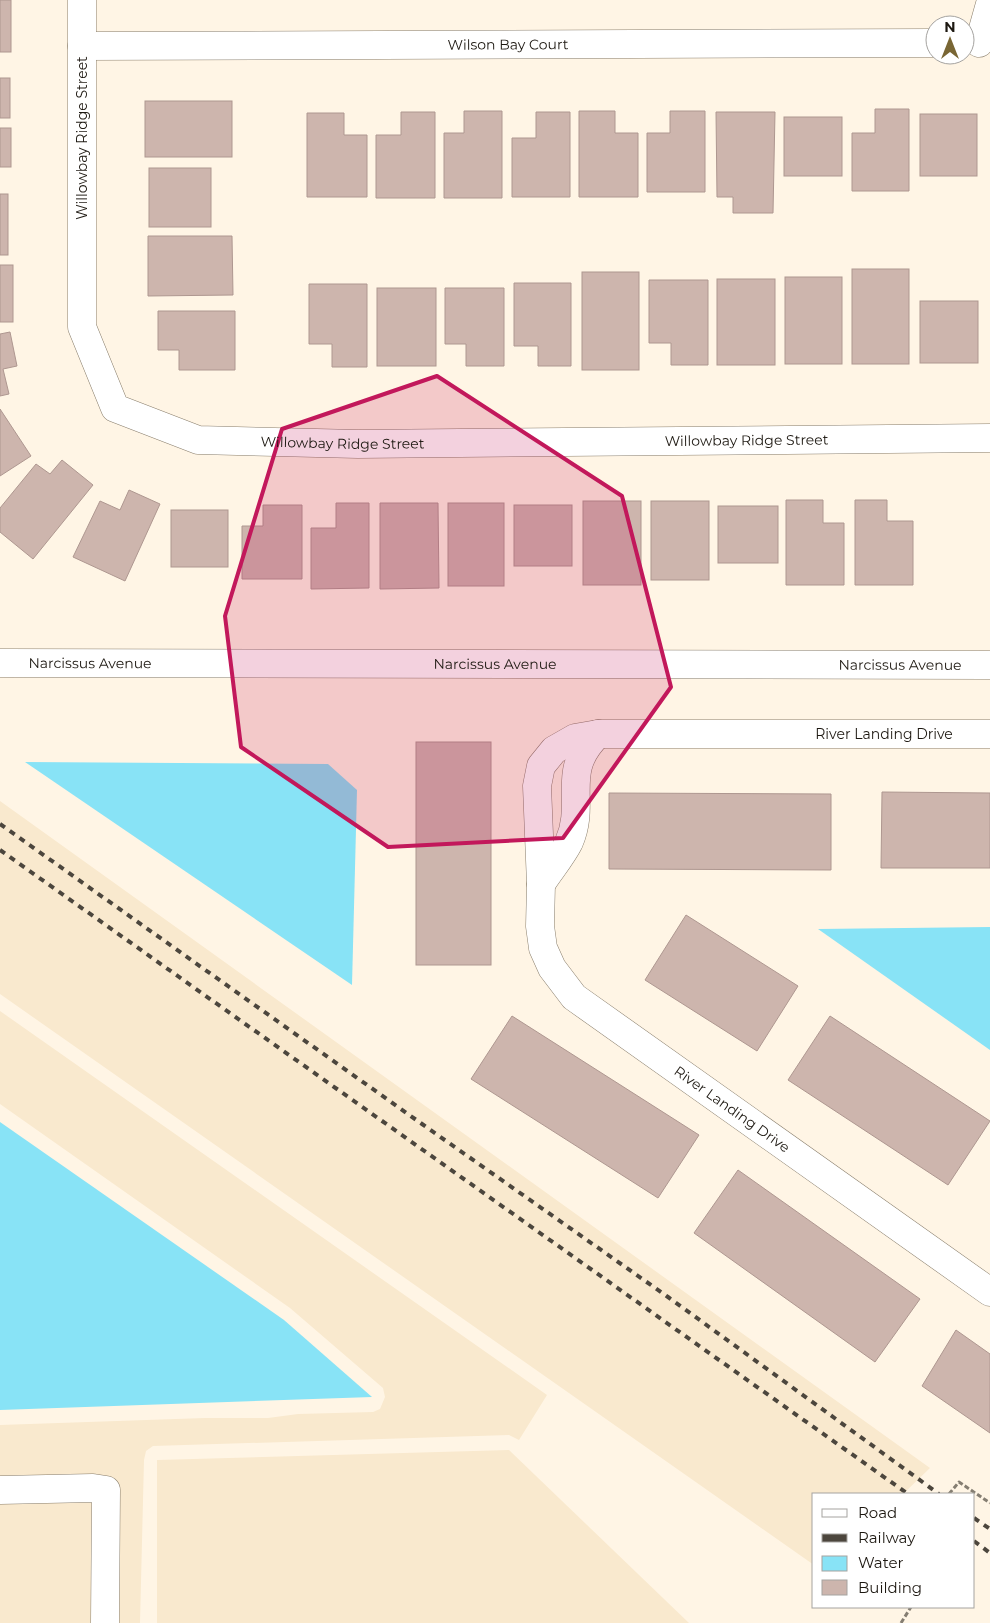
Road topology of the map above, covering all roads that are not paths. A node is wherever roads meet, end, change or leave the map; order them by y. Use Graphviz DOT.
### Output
graph roads {
  1 [pos="82,0"];
  2 [pos="990,4"];
  3 [pos="925,43"];
  4 [pos="978,45"];
  5 [pos="82,46"];
  6 [pos="990,438"];
  7 [pos="0,663"];
  8 [pos="990,665"];
  9 [pos="598,734"];
  10 [pos="990,734"];
  11 [pos="542,884"];
  12 [pos="990,1292"];
  13 [pos="0,1490"];
  14 [pos="105,1623"];
  1 -- 5 [label="street, Willowbay Ridge Street"];
  2 -- 4 [label="street"];
  3 -- 5 [label="street, Wilson Bay Court"];
  5 -- 6 [label="street, Willowbay Ridge Street"];
  7 -- 8 [label="street, Narcissus Avenue"];
  9 -- 10 [label="street, River Landing Drive"];
  9 -- 11 [label="street"];
  9 -- 11 [label="street, River Landing Drive"];
  11 -- 12 [label="street, River Landing Drive"];
  13 -- 14 [label="street"];
}
